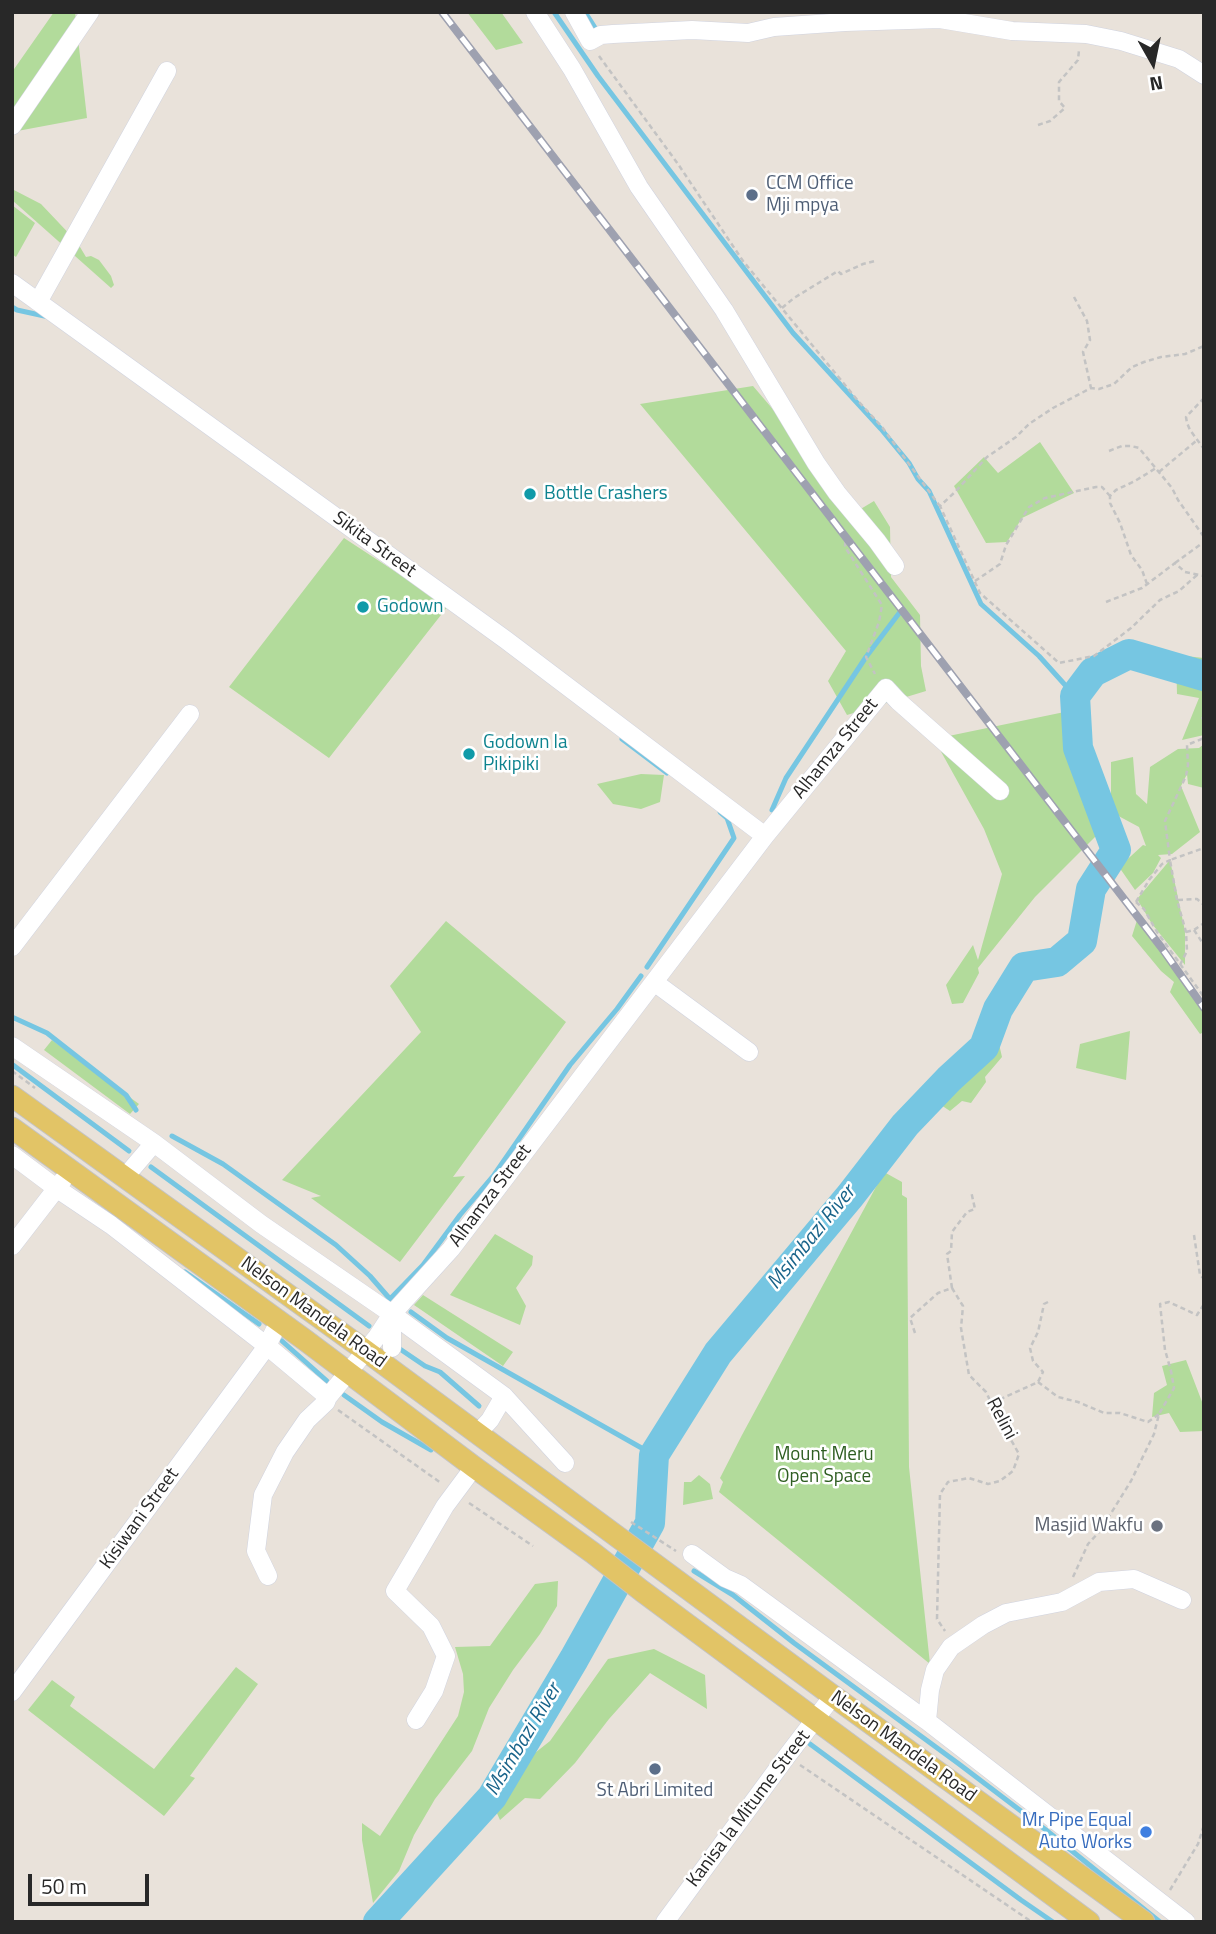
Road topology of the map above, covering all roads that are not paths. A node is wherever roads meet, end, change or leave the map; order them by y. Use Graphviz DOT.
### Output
graph roads {
  1 [pos="90,12"];
  2 [pos="536,12"];
  3 [pos="574,12"];
  4 [pos="167,71"];
  5 [pos="1204,75"];
  6 [pos="12,126"];
  7 [pos="12,282"];
  8 [pos="38,302"];
  9 [pos="895,566"];
  10 [pos="190,714"];
  11 [pos="1000,791"];
  12 [pos="765,836"];
  13 [pos="12,947"];
  14 [pos="654,982"];
  15 [pos="12,1046"];
  16 [pos="749,1052"];
  17 [pos="12,1096"];
  18 [pos="12,1128"];
  19 [pos="154,1143"];
  20 [pos="12,1155"];
  21 [pos="71,1171"];
  22 [pos="125,1177"];
  23 [pos="56,1188"];
  24 [pos="12,1246"];
  25 [pos="392,1314"];
  26 [pos="279,1321"];
  27 [pos="267,1346"];
  28 [pos="392,1348"];
  29 [pos="366,1351"];
  30 [pos="349,1373"];
  31 [pos="504,1396"];
  32 [pos="328,1397"];
  33 [pos="478,1433"];
  34 [pos="565,1463"];
  35 [pos="474,1467"];
  36 [pos="687,1555"];
  37 [pos="268,1576"];
  38 [pos="1182,1600"];
  39 [pos="12,1692"];
  40 [pos="834,1696"];
  41 [pos="815,1719"];
  42 [pos="416,1720"];
  43 [pos="927,1721"];
  44 [pos="665,1922"];
  45 [pos="1089,1922"];
  46 [pos="1144,1922"];
  47 [pos="1186,1922"];
  1 -- 6 [label="street"];
  2 -- 9 [label="street"];
  3 -- 5 [label="street"];
  4 -- 8 [label="street"];
  7 -- 8 [label="street, Sikita Street"];
  8 -- 12 [label="street, Sikita Street"];
  10 -- 13 [label="street"];
  11 -- 12 [label="street, Alhamza Street"];
  12 -- 14 [label="street, Alhamza Street"];
  14 -- 16 [label="street"];
  14 -- 25 [label="street, Alhamza Street"];
  15 -- 19 [label="street"];
  17 -- 22 [label="main road, Nelson Mandela Road"];
  18 -- 21 [label="main road, Nelson Mandela Road"];
  19 -- 22 [label="street"];
  19 -- 25 [label="street"];
  20 -- 23 [label="street"];
  21 -- 23 [label="street"];
  21 -- 26 [label="main road, Nelson Mandela Road"];
  22 -- 29 [label="main road, Nelson Mandela Road"];
  23 -- 24 [label="street"];
  23 -- 27 [label="street"];
  25 -- 28 [label="street"];
  25 -- 29 [label="street, Alhamza Street"];
  25 -- 31 [label="street"];
  26 -- 27 [label="street"];
  26 -- 30 [label="main road, Nelson Mandela Road"];
  27 -- 32 [label="street"];
  27 -- 39 [label="street, Kisiwani Street"];
  29 -- 30 [label="street, Alhamza Street"];
  29 -- 33 [label="main road, Nelson Mandela Road"];
  30 -- 32 [label="street, Alhamza Street"];
  30 -- 35 [label="main road, Nelson Mandela Road"];
  31 -- 33 [label="street"];
  31 -- 34 [label="street"];
  32 -- 37 [label="street, Alhamza Street"];
  33 -- 40 [label="main road, Nelson Mandela Road"];
  35 -- 41 [label="main road, Nelson Mandela Road"];
  35 -- 42 [label="street"];
  36 -- 43 [label="street"];
  38 -- 43 [label="street"];
  40 -- 41 [label="street, Kanisa la Mitume Street"];
  40 -- 46 [label="main road, Nelson Mandela Road"];
  41 -- 44 [label="street, Kanisa la Mitume Street"];
  41 -- 45 [label="main road, Nelson Mandela Road"];
  43 -- 47 [label="street"];
}
